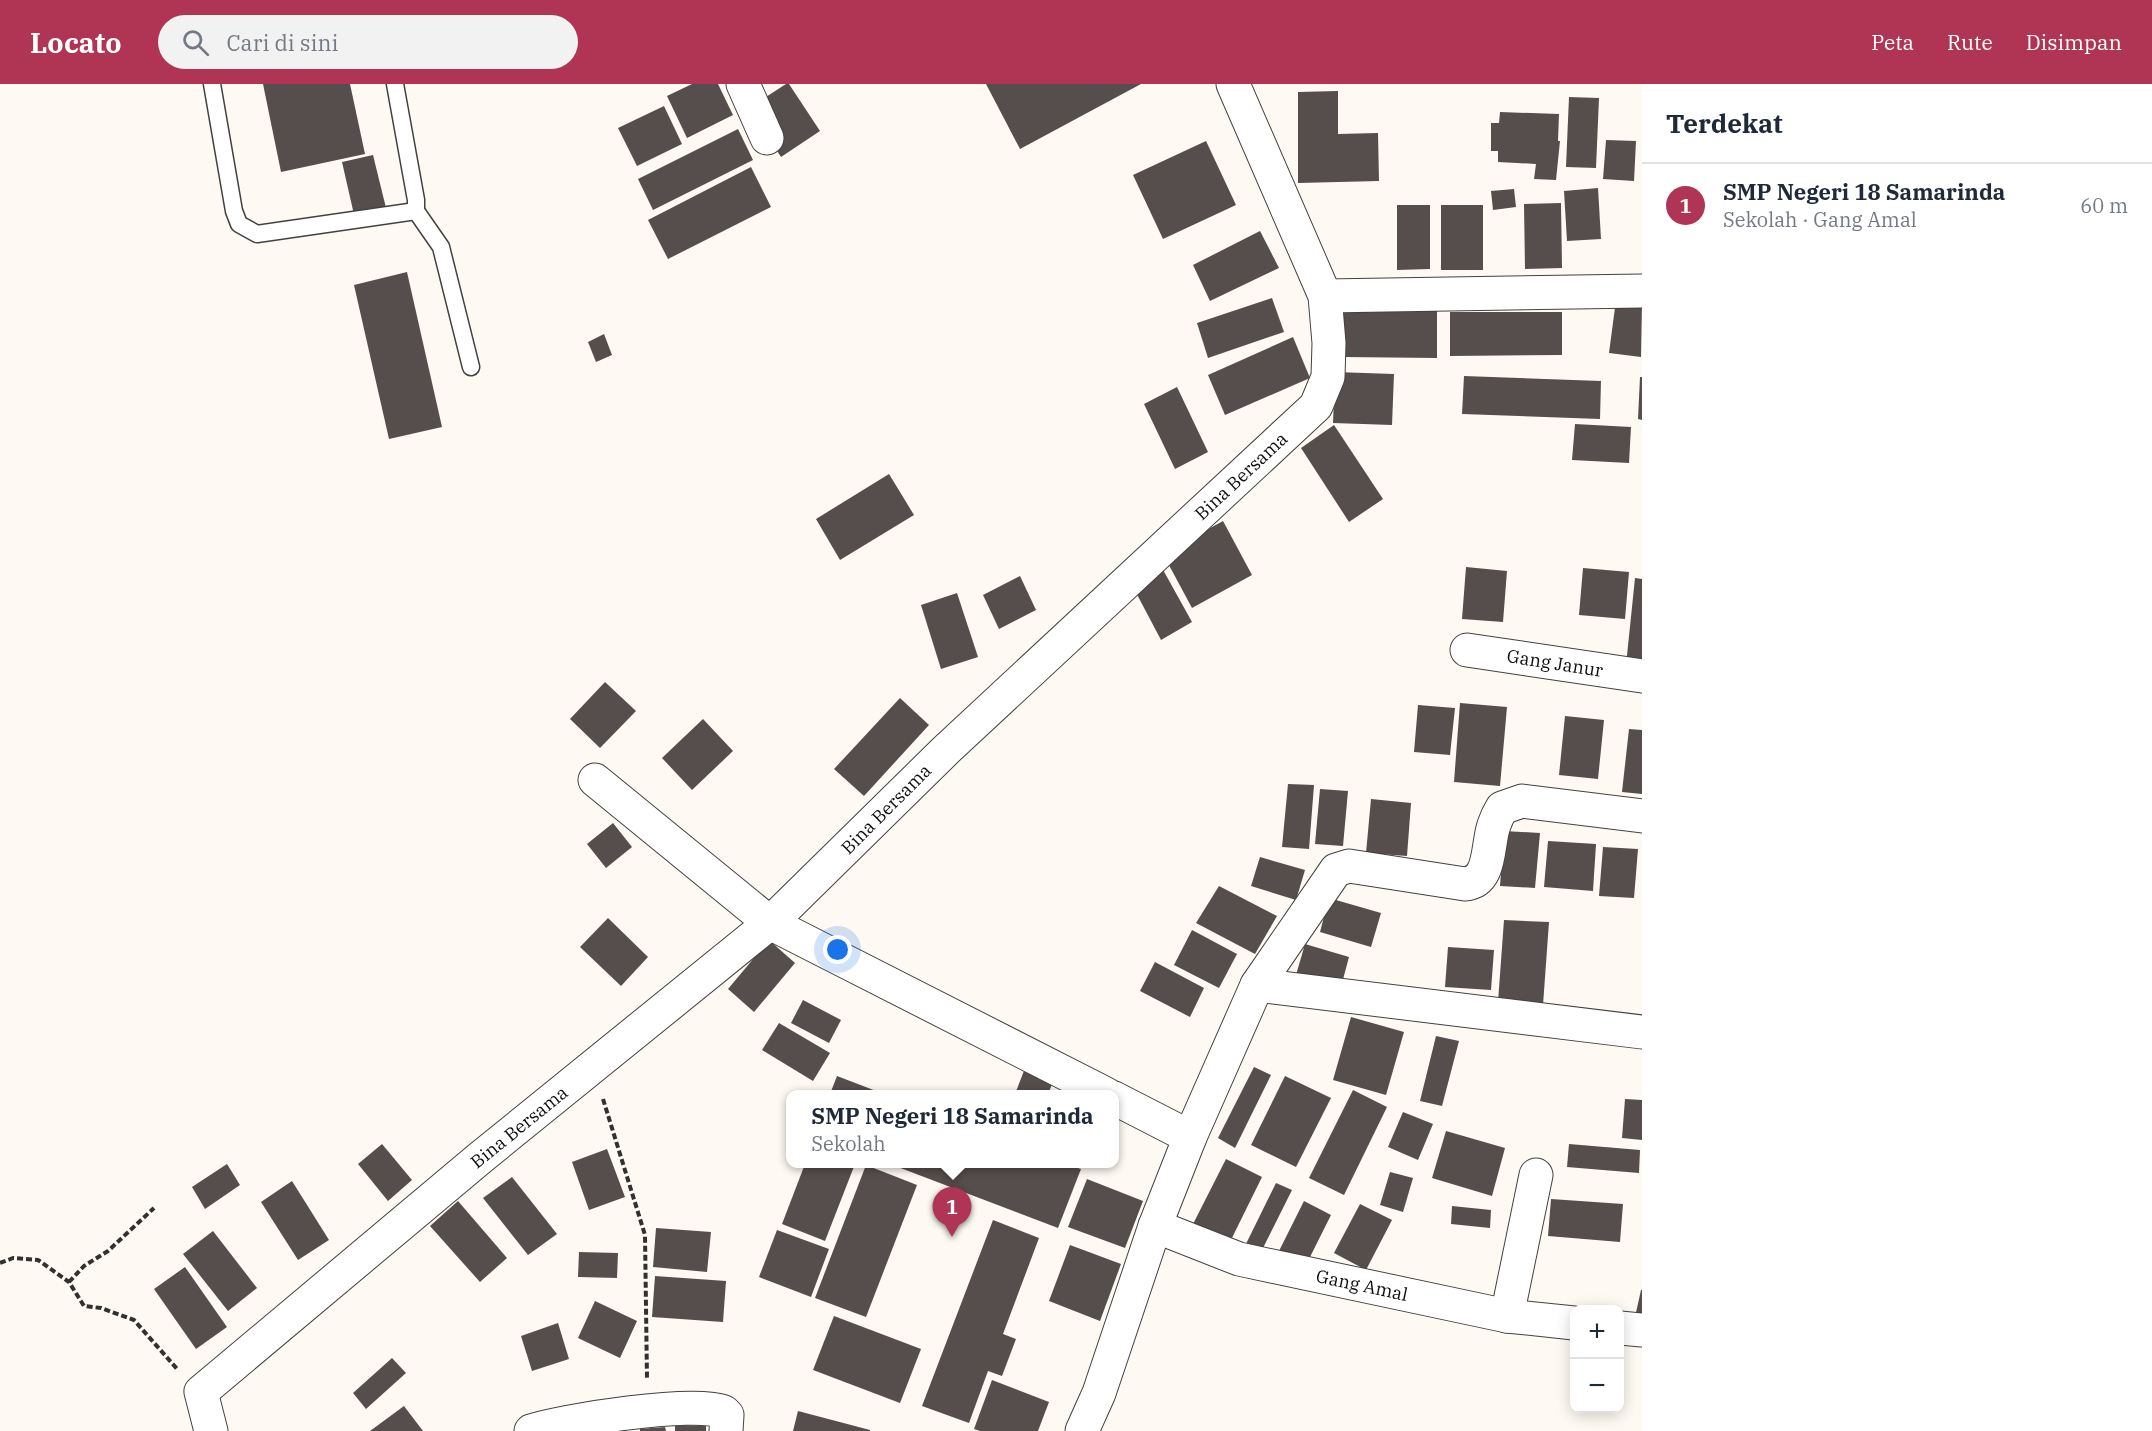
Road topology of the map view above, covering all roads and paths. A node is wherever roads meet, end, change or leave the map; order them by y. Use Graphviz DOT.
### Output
graph roads {
  1 [pos="212,84"];
  2 [pos="395,84"];
  3 [pos="743,84"];
  4 [pos="1233,84"];
  5 [pos="767,138"];
  6 [pos="416,211"];
  7 [pos="1642,291"];
  8 [pos="1325,296"];
  9 [pos="471,367"];
  10 [pos="1467,650"];
  11 [pos="1642,676"];
  12 [pos="595,780"];
  13 [pos="1642,816"];
  14 [pos="770,923"];
  15 [pos="1257,985"];
  16 [pos="1642,1032"];
  17 [pos="593,1067"];
  18 [pos="1096,1090"];
  19 [pos="1119,1101"];
  20 [pos="1190,1137"];
  21 [pos="1536,1175"];
  22 [pos="154,1208"];
  23 [pos="1155,1226"];
  24 [pos="0,1263"];
  25 [pos="69,1282"];
  26 [pos="1507,1316"];
  27 [pos="1570,1322"];
  28 [pos="1624,1328"];
  29 [pos="1642,1330"];
  30 [pos="646,1410"];
  31 [pos="207,1415"];
  32 [pos="531,1431"];
  33 [pos="726,1431"];
  34 [pos="1082,1431"];
  1 -- 6 [label="lane"];
  2 -- 6 [label="lane"];
  3 -- 5 [label="street"];
  4 -- 8 [label="street, Bina Bersama"];
  6 -- 9 [label="lane"];
  7 -- 8 [label="street"];
  8 -- 14 [label="street, Bina Bersama"];
  10 -- 11 [label="street, Gang Janur"];
  12 -- 14 [label="street"];
  13 -- 15 [label="street"];
  14 -- 17 [label="street, Bina Bersama"];
  14 -- 18 [label="street"];
  15 -- 16 [label="street"];
  15 -- 20 [label="street"];
  17 -- 30 [label="path"];
  17 -- 31 [label="street, Bina Bersama"];
  19 -- 20 [label="street"];
  20 -- 23 [label="street"];
  21 -- 26 [label="street"];
  22 -- 25 [label="path"];
  23 -- 26 [label="street, Gang Amal"];
  23 -- 34 [label="street"];
  24 -- 25 [label="path"];
  25 -- 31 [label="path"];
  26 -- 27 [label="street, Gang Amal"];
  28 -- 29 [label="street"];
  30 -- 32 [label="street"];
  30 -- 33 [label="street"];
}
